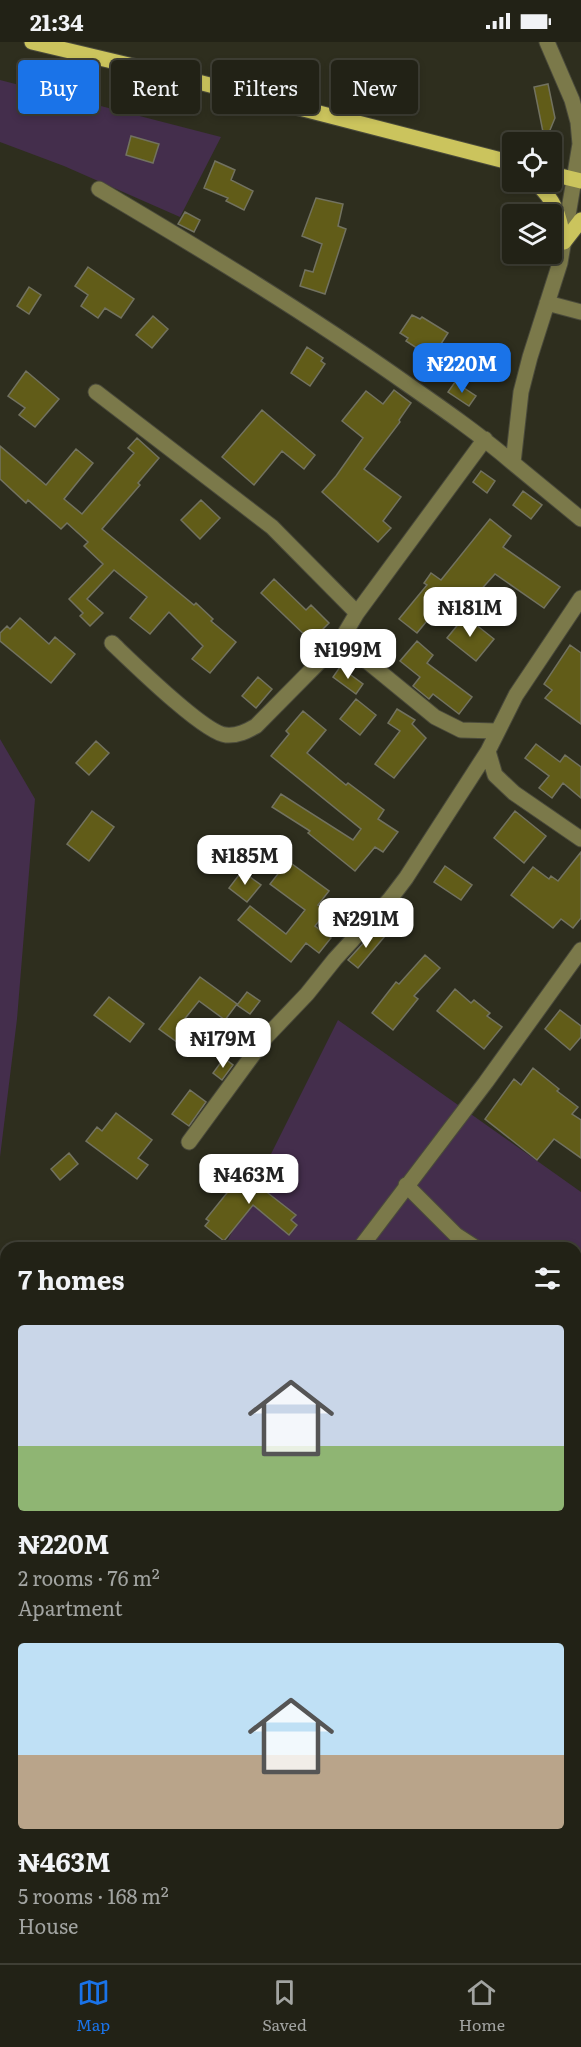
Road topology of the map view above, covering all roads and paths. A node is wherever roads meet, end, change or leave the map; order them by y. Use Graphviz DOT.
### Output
graph roads {
  1 [pos="32,42"];
  2 [pos="547,42"];
  3 [pos="579,123"];
  4 [pos="502,161"];
  5 [pos="562,176"];
  6 [pos="578,180"];
  7 [pos="99,189"];
  8 [pos="545,192"];
  9 [pos="581,220"];
  10 [pos="564,242"];
  11 [pos="547,303"];
  12 [pos="581,312"];
  13 [pos="96,392"];
  14 [pos="485,439"];
  15 [pos="513,463"];
  16 [pos="581,519"];
  17 [pos="581,598"];
  18 [pos="357,613"];
  19 [pos="341,640"];
  20 [pos="112,643"];
  21 [pos="496,731"];
  22 [pos="488,751"];
  23 [pos="581,840"];
  24 [pos="581,950"];
  25 [pos="189,1142"];
  26 [pos="406,1185"];
  27 [pos="364,1242"];
  28 [pos="467,1242"];
  1 -- 4 [label="main road"];
  2 -- 3 [label="street"];
  3 -- 6 [label="street"];
  5 -- 6 [label="main road"];
  6 -- 10 [label="street"];
  7 -- 14 [label="street"];
  8 -- 10 [label="main road"];
  9 -- 10 [label="main road"];
  10 -- 11 [label="street"];
  11 -- 12 [label="street"];
  11 -- 15 [label="street"];
  13 -- 18 [label="street"];
  14 -- 15 [label="street"];
  14 -- 18 [label="street"];
  15 -- 16 [label="street"];
  17 -- 21 [label="street"];
  18 -- 19 [label="street"];
  19 -- 20 [label="street"];
  19 -- 21 [label="street"];
  21 -- 22 [label="street"];
  22 -- 23 [label="street"];
  22 -- 25 [label="street"];
  24 -- 26 [label="street"];
  26 -- 27 [label="street"];
  26 -- 28 [label="street"];
}
